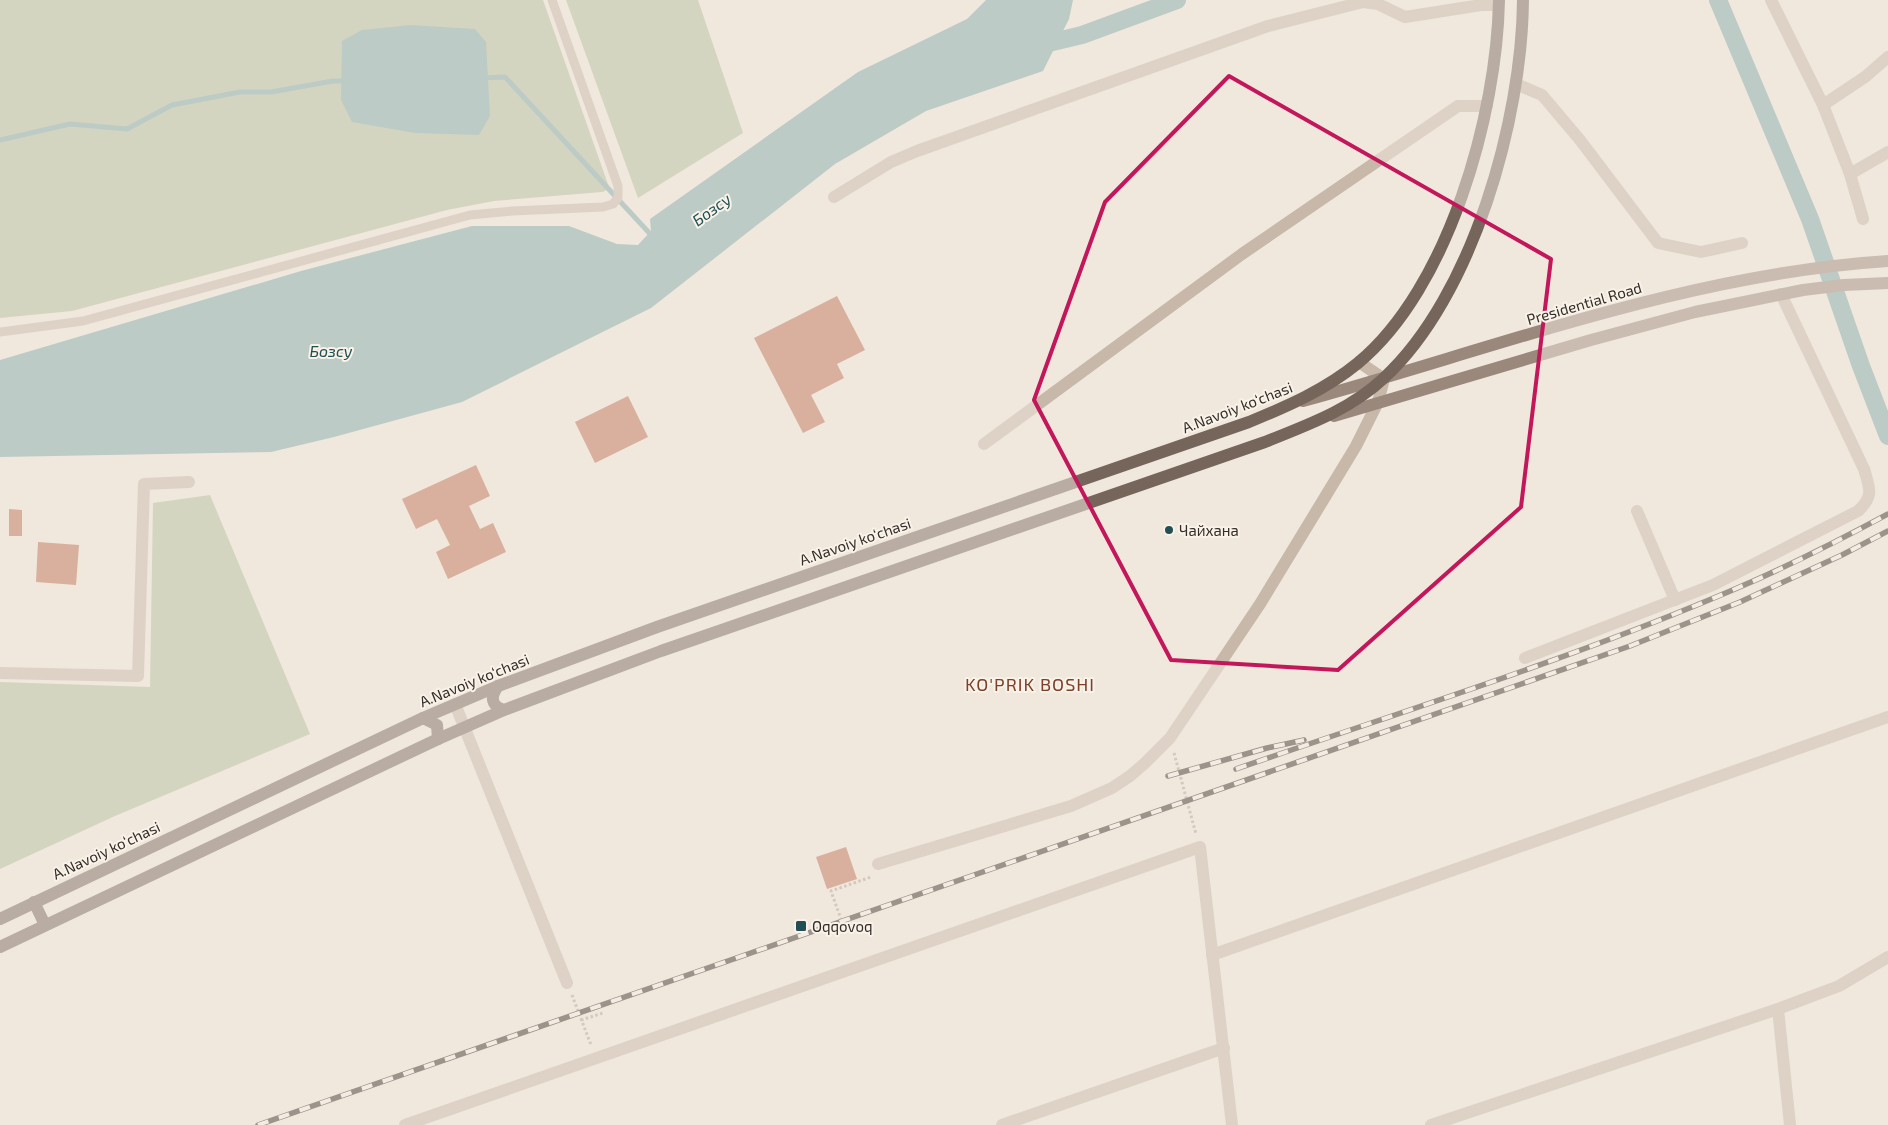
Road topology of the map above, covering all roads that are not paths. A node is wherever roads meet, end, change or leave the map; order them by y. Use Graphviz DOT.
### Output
graph roads {
  1 [pos="552,0"];
  2 [pos="1522,0"];
  3 [pos="1771,0"];
  4 [pos="1498,2"];
  5 [pos="1888,57"];
  6 [pos="1516,84"];
  7 [pos="1823,105"];
  8 [pos="1487,106"];
  9 [pos="1888,152"];
  10 [pos="1850,174"];
  11 [pos="834,197"];
  12 [pos="1863,219"];
  13 [pos="1742,242"];
  14 [pos="1888,261"];
  15 [pos="1888,283"];
  16 [pos="1781,294"];
  17 [pos="0,332"];
  18 [pos="1359,362"];
  19 [pos="1384,379"];
  20 [pos="1378,402"];
  21 [pos="1294,403"];
  22 [pos="1310,424"];
  23 [pos="984,444"];
  24 [pos="189,482"];
  25 [pos="1637,511"];
  26 [pos="1675,600"];
  27 [pos="1525,658"];
  28 [pos="0,672"];
  29 [pos="498,686"];
  30 [pos="455,704"];
  31 [pos="504,710"];
  32 [pos="1888,717"];
  33 [pos="423,718"];
  34 [pos="464,728"];
  35 [pos="438,739"];
  36 [pos="878,864"];
  37 [pos="34,902"];
  38 [pos="0,919"];
  39 [pos="45,925"];
  40 [pos="0,947"];
  41 [pos="1212,955"];
  42 [pos="1888,957"];
  43 [pos="567,983"];
  44 [pos="1778,1008"];
  45 [pos="1224,1048"];
  46 [pos="405,1125"];
  47 [pos="1002,1125"];
  48 [pos="1232,1125"];
  49 [pos="1431,1125"];
  50 [pos="1790,1125"];
  1 -- 17 [label="lane"];
  2 -- 6 [label="main road"];
  3 -- 7 [label="street"];
  4 -- 8 [label="main road, A.Navoiy ko‘chasi"];
  4 -- 11 [label="street"];
  5 -- 7 [label="street"];
  6 -- 13 [label="street"];
  6 -- 19 [label="main road"];
  7 -- 10 [label="street"];
  8 -- 18 [label="main road, A.Navoiy ko‘chasi"];
  8 -- 23 [label="street"];
  9 -- 10 [label="street"];
  10 -- 12 [label="street"];
  14 -- 19 [label="street, Presidential Road"];
  15 -- 16 [label="street"];
  16 -- 20 [label="street"];
  16 -- 26 [label="street"];
  18 -- 19 [label="street"];
  18 -- 21 [label="main road, A.Navoiy ko‘chasi"];
  19 -- 20 [label="street"];
  19 -- 21 [label="street, Presidential Road"];
  19 -- 22 [label="main road"];
  20 -- 22 [label="street"];
  20 -- 36 [label="street"];
  21 -- 29 [label="main road, A.Navoiy ko‘chasi"];
  22 -- 31 [label="main road"];
  24 -- 28 [label="street"];
  25 -- 26 [label="street"];
  26 -- 27 [label="street"];
  29 -- 30 [label="main road, A.Navoiy ko‘chasi"];
  29 -- 31 [label="main road"];
  30 -- 33 [label="main road, A.Navoiy ko‘chasi"];
  30 -- 34 [label="street"];
  31 -- 34 [label="main road"];
  32 -- 41 [label="street"];
  33 -- 35 [label="main road"];
  33 -- 37 [label="main road, A.Navoiy ko‘chasi"];
  34 -- 35 [label="main road"];
  34 -- 43 [label="street"];
  35 -- 39 [label="main road"];
  37 -- 38 [label="main road, A.Navoiy ko‘chasi"];
  37 -- 39 [label="main road"];
  39 -- 40 [label="main road"];
  41 -- 45 [label="street"];
  41 -- 46 [label="street"];
  42 -- 44 [label="street"];
  44 -- 49 [label="street"];
  44 -- 50 [label="street"];
  45 -- 47 [label="street"];
  45 -- 48 [label="street"];
}
